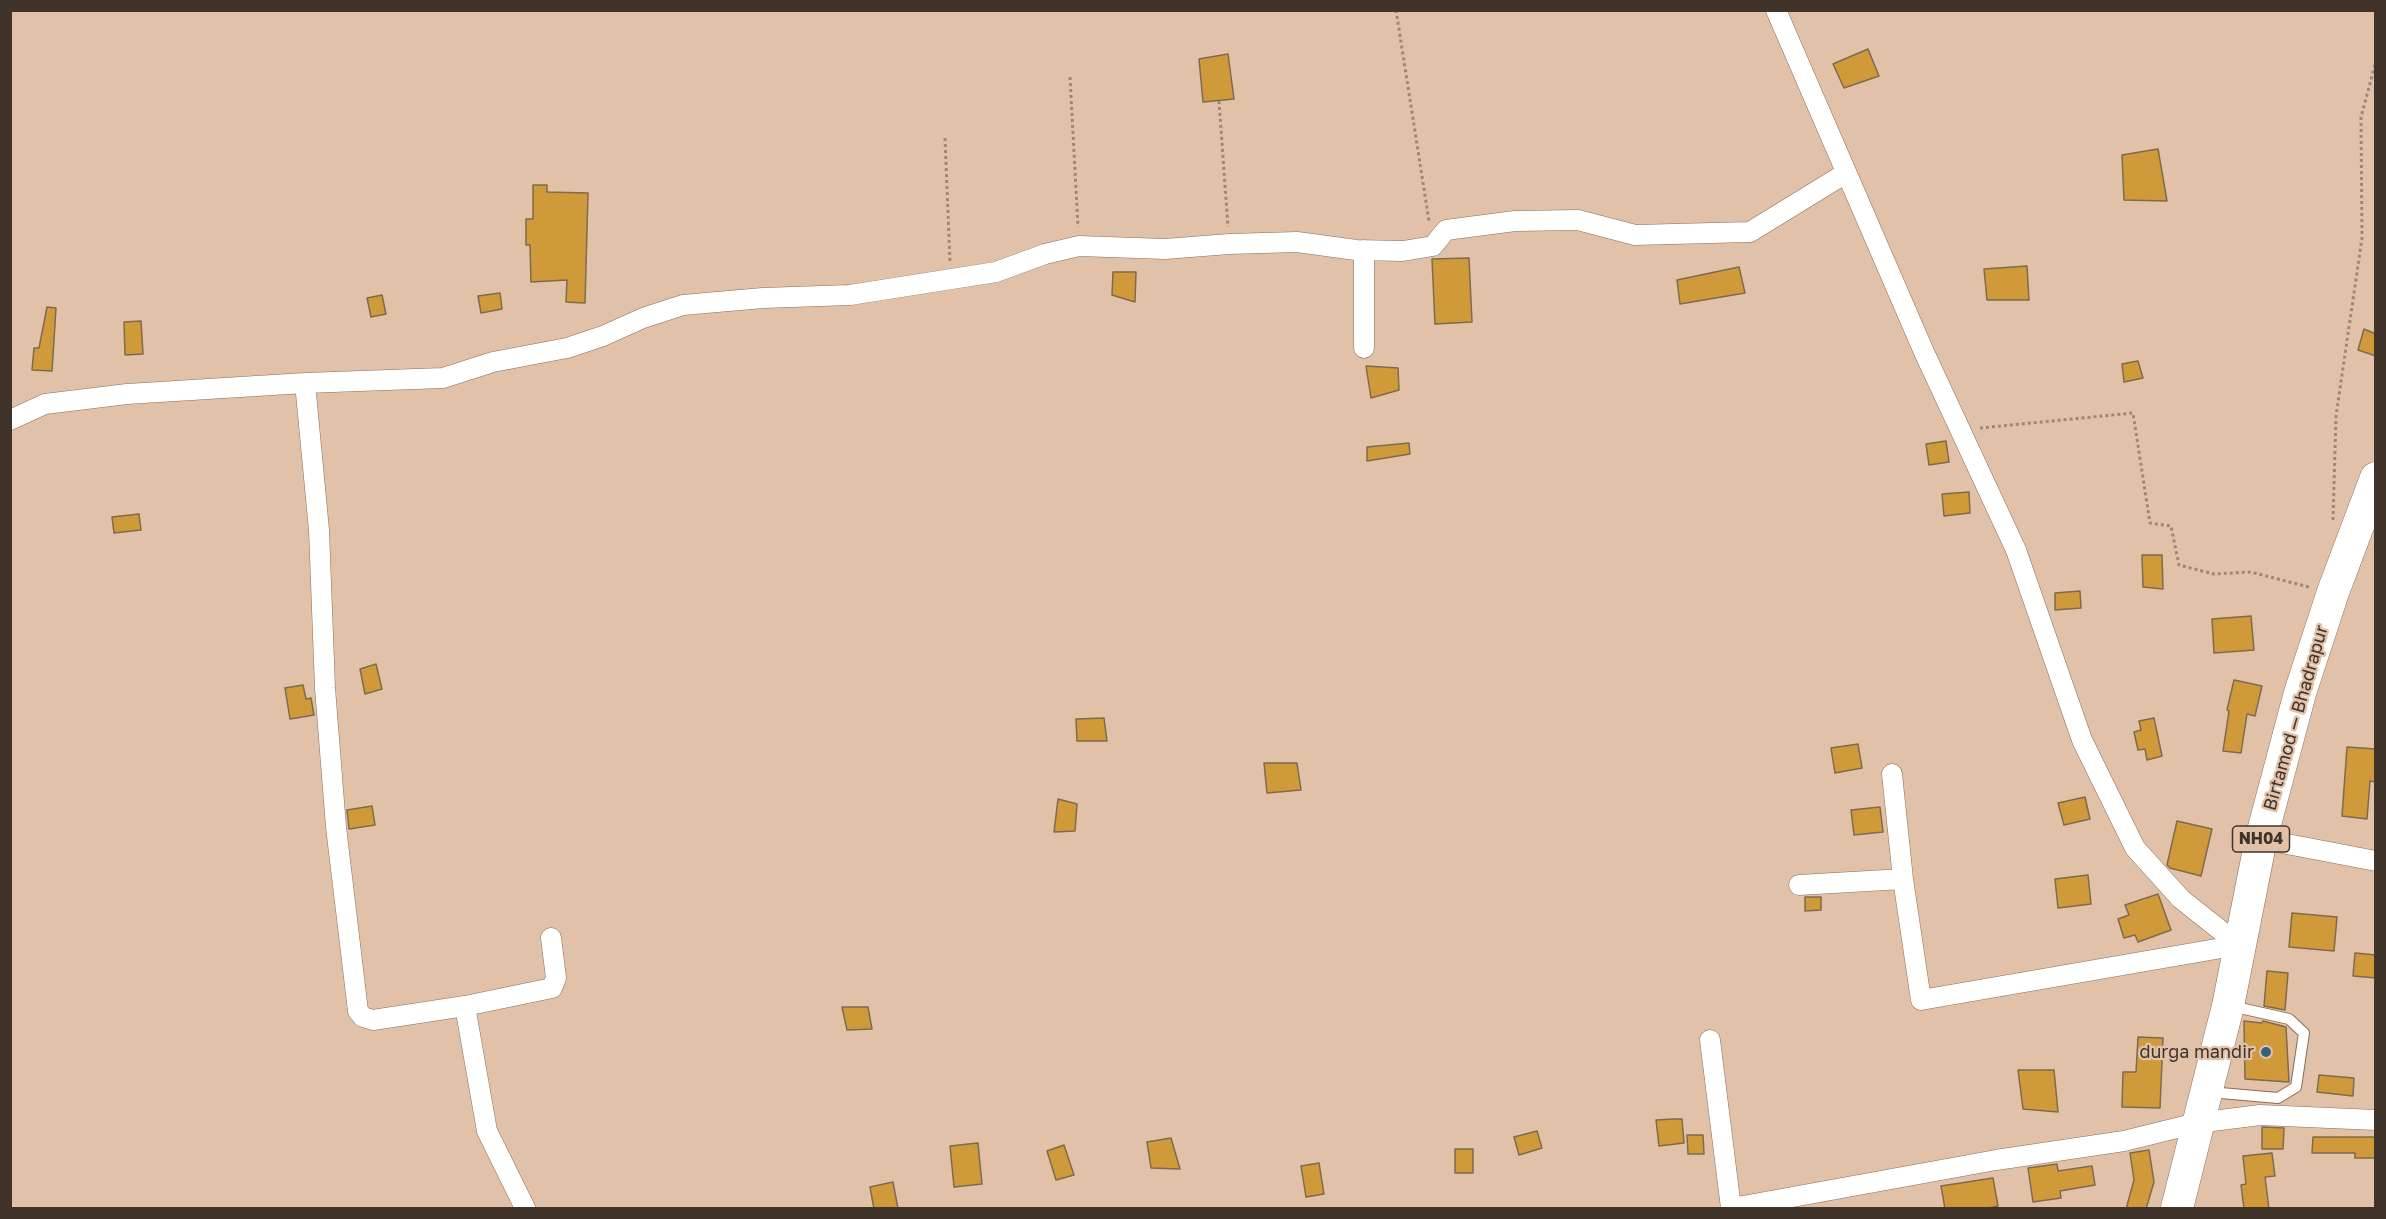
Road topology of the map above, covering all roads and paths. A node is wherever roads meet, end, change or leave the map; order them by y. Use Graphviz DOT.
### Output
graph roads {
  1 [pos="1396,10"];
  2 [pos="1776,10"];
  3 [pos="2376,61"];
  4 [pos="1070,78"];
  5 [pos="1219,101"];
  6 [pos="945,138"];
  7 [pos="1846,173"];
  8 [pos="1229,244"];
  9 [pos="1079,246"];
  10 [pos="1433,246"];
  11 [pos="1364,250"];
  12 [pos="950,279"];
  13 [pos="1364,348"];
  14 [pos="305,383"];
  15 [pos="10,420"];
  16 [pos="1960,430"];
  17 [pos="2376,478"];
  18 [pos="2355,526"];
  19 [pos="2333,592"];
  20 [pos="1892,774"];
  21 [pos="2261,839"];
  22 [pos="2376,861"];
  23 [pos="1903,879"];
  24 [pos="1799,885"];
  25 [pos="551,938"];
  26 [pos="2240,945"];
  27 [pos="465,1006"];
  28 [pos="2228,1006"];
  29 [pos="1710,1040"];
  30 [pos="2207,1092"];
  31 [pos="2376,1120"];
  32 [pos="2197,1123"];
  33 [pos="525,1209"];
  34 [pos="1731,1209"];
  35 [pos="2177,1209"];
  1 -- 10 [label="path"];
  2 -- 7 [label="street"];
  3 -- 18 [label="path"];
  4 -- 9 [label="path"];
  5 -- 8 [label="path"];
  6 -- 12 [label="path"];
  7 -- 10 [label="street"];
  7 -- 16 [label="street"];
  8 -- 9 [label="street"];
  8 -- 11 [label="street"];
  9 -- 12 [label="street"];
  10 -- 11 [label="street"];
  11 -- 13 [label="street"];
  12 -- 14 [label="street"];
  14 -- 15 [label="street"];
  14 -- 27 [label="street"];
  16 -- 19 [label="path"];
  16 -- 26 [label="street"];
  17 -- 18 [label="main road, Birtamod — Bhadrapur / NH04"];
  18 -- 19 [label="main road, Birtamod — Bhadrapur / NH04"];
  19 -- 21 [label="main road, Birtamod — Bhadrapur / NH04"];
  20 -- 23 [label="street"];
  21 -- 22 [label="street"];
  21 -- 26 [label="main road, Birtamod — Bhadrapur / NH04"];
  23 -- 24 [label="street"];
  23 -- 26 [label="street"];
  25 -- 27 [label="street"];
  26 -- 28 [label="main road, Birtamod — Bhadrapur / NH04"];
  27 -- 33 [label="street"];
  28 -- 30 [label="main road, Birtamod — Bhadrapur / NH04"];
  28 -- 30 [label="lane"];
  29 -- 34 [label="street"];
  30 -- 32 [label="main road, Birtamod — Bhadrapur / NH04"];
  31 -- 32 [label="street"];
  32 -- 34 [label="street"];
  32 -- 35 [label="main road, Birtamod — Bhadrapur / NH04"];
}
